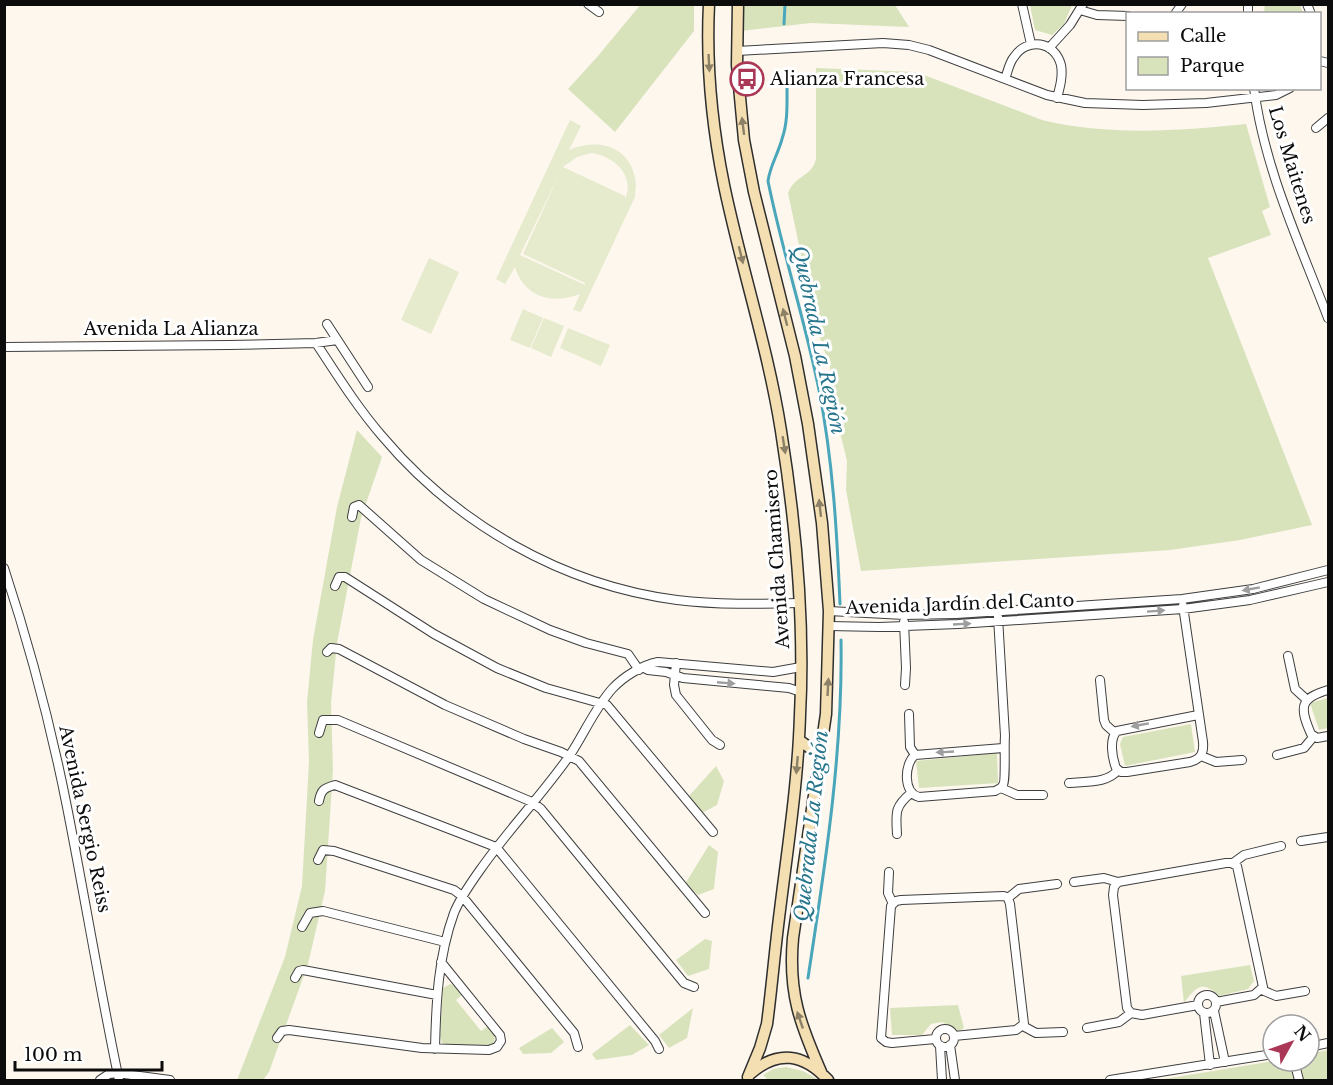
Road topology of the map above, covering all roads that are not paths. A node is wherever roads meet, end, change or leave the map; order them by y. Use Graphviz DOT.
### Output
graph roads {
  1 [pos="588,4"];
  2 [pos="709,4"];
  3 [pos="738,4"];
  4 [pos="1022,4"];
  5 [pos="1081,7"];
  6 [pos="599,12"];
  7 [pos="1126,16"];
  8 [pos="1031,44"];
  9 [pos="1049,48"];
  10 [pos="737,51"];
  11 [pos="1005,79"];
  12 [pos="1287,90"];
  13 [pos="1272,92"];
  14 [pos="1254,93"];
  15 [pos="1057,98"];
  16 [pos="1329,118"];
  17 [pos="1316,128"];
  18 [pos="1325,299"];
  19 [pos="1329,318"];
  20 [pos="327,324"];
  21 [pos="337,340"];
  22 [pos="316,343"];
  23 [pos="4,347"];
  24 [pos="368,387"];
  25 [pos="352,517"];
  26 [pos="4,568"];
  27 [pos="1329,570"];
  28 [pos="1329,582"];
  29 [pos="1272,585"];
  30 [pos="335,586"];
  31 [pos="1274,595"];
  32 [pos="1182,599"];
  33 [pos="799,603"];
  34 [pos="1092,605"];
  35 [pos="1183,609"];
  36 [pos="829,610"];
  37 [pos="998,611"];
  38 [pos="904,615"];
  39 [pos="1092,615"];
  40 [pos="998,622"];
  41 [pos="829,626"];
  42 [pos="903,626"];
  43 [pos="327,652"];
  44 [pos="1288,656"];
  45 [pos="676,663"];
  46 [pos="801,668"];
  47 [pos="642,669"];
  48 [pos="675,675"];
  49 [pos="1100,680"];
  50 [pos="904,685"];
  51 [pos="1329,690"];
  52 [pos="801,692"];
  53 [pos="1306,699"];
  54 [pos="602,703"];
  55 [pos="909,714"];
  56 [pos="1198,715"];
  57 [pos="319,733"];
  58 [pos="1115,733"];
  59 [pos="1314,736"];
  60 [pos="1329,736"];
  61 [pos="799,740"];
  62 [pos="720,745"];
  63 [pos="821,745"];
  64 [pos="1004,748"];
  65 [pos="1277,754"];
  66 [pos="915,755"];
  67 [pos="569,756"];
  68 [pos="1201,756"];
  69 [pos="1242,760"];
  70 [pos="1118,770"];
  71 [pos="1069,783"];
  72 [pos="1001,788"];
  73 [pos="910,793"];
  74 [pos="1043,795"];
  75 [pos="319,801"];
  76 [pos="532,802"];
  77 [pos="714,832"];
  78 [pos="897,834"];
  79 [pos="1329,837"];
  80 [pos="1301,841"];
  81 [pos="1281,846"];
  82 [pos="496,847"];
  83 [pos="318,860"];
  84 [pos="1233,863"];
  85 [pos="889,872"];
  86 [pos="1074,882"];
  87 [pos="1118,882"];
  88 [pos="1057,884"];
  89 [pos="462,896"];
  90 [pos="1008,898"];
  91 [pos="893,903"];
  92 [pos="705,914"];
  93 [pos="302,927"];
  94 [pos="445,942"];
  95 [pos="441,962"];
  96 [pos="295,978"];
  97 [pos="694,987"];
  98 [pos="1262,990"];
  99 [pos="1305,991"];
  100 [pos="437,995"];
  101 [pos="1198,1005"];
  102 [pos="1215,1007"];
  103 [pos="1131,1013"];
  104 [pos="1204,1013"];
  105 [pos="1023,1026"];
  106 [pos="1086,1028"];
  107 [pos="1063,1032"];
  108 [pos="954,1036"];
  109 [pos="277,1038"];
  110 [pos="938,1043"];
  111 [pos="950,1045"];
  112 [pos="578,1047"];
  113 [pos="435,1048"];
  114 [pos="659,1049"];
  115 [pos="1261,1056"];
  116 [pos="1225,1062"];
  117 [pos="1210,1065"];
  118 [pos="118,1077"];
  119 [pos="825,1077"];
  120 [pos="1138,1078"];
  121 [pos="746,1079"];
  122 [pos="100,1080"];
  123 [pos="170,1080"];
  124 [pos="942,1080"];
  125 [pos="955,1080"];
  126 [pos="1110,1080"];
  1 -- 6 [label="street"];
  2 -- 33 [label="street, Avenida Chamisero, one-way"];
  3 -- 10 [label="street"];
  4 -- 8 [label="street"];
  5 -- 7 [label="street"];
  5 -- 9 [label="street"];
  8 -- 9 [label="street"];
  8 -- 11 [label="street"];
  9 -- 15 [label="street"];
  10 -- 11 [label="street"];
  36 -- 10 [label="street, one-way"];
  11 -- 15 [label="street"];
  12 -- 13 [label="street"];
  13 -- 14 [label="street"];
  14 -- 15 [label="street"];
  14 -- 18 [label="street, Los Maitenes"];
  16 -- 17 [label="street"];
  18 -- 19 [label="street, Los Maitenes"];
  20 -- 21 [label="street"];
  21 -- 22 [label="street, Avenida La Alianza"];
  21 -- 24 [label="street"];
  22 -- 23 [label="street, Avenida La Alianza"];
  22 -- 33 [label="street"];
  25 -- 47 [label="street"];
  26 -- 118 [label="street, Avenida Sergio Reiss"];
  27 -- 29 [label="street, Avenida Jardín del Canto"];
  28 -- 31 [label="street, Avenida Jardín del Canto"];
  29 -- 31 [label="street"];
  29 -- 32 [label="street, Avenida Jardín del Canto, one-way"];
  30 -- 54 [label="street"];
  31 -- 35 [label="street, Avenida Jardín del Canto"];
  32 -- 34 [label="street, Avenida Jardín del Canto"];
  32 -- 35 [label="street"];
  33 -- 46 [label="street, Avenida Chamisero"];
  34 -- 37 [label="street, Avenida Jardín del Canto"];
  34 -- 39 [label="street, Avenida Jardín del Canto"];
  39 -- 35 [label="street, Avenida Jardín del Canto, one-way"];
  35 -- 56 [label="street"];
  36 -- 38 [label="street, Avenida Jardín del Canto"];
  36 -- 41 [label="street"];
  37 -- 38 [label="street, Avenida Jardín del Canto"];
  37 -- 40 [label="street"];
  38 -- 42 [label="street"];
  39 -- 40 [label="street, Avenida Jardín del Canto"];
  42 -- 40 [label="street, Avenida Jardín del Canto, one-way"];
  40 -- 64 [label="street"];
  41 -- 42 [label="street, Avenida Jardín del Canto"];
  63 -- 41 [label="street, one-way"];
  42 -- 50 [label="street"];
  43 -- 67 [label="street"];
  44 -- 53 [label="street"];
  45 -- 46 [label="street"];
  45 -- 47 [label="street"];
  45 -- 48 [label="street"];
  46 -- 52 [label="street, Avenida Chamisero"];
  47 -- 48 [label="street"];
  47 -- 54 [label="street"];
  48 -- 52 [label="street, one-way"];
  48 -- 62 [label="street"];
  49 -- 58 [label="street"];
  51 -- 53 [label="street"];
  52 -- 61 [label="street, Avenida Chamisero"];
  53 -- 59 [label="street"];
  54 -- 67 [label="street"];
  54 -- 77 [label="street"];
  55 -- 66 [label="street"];
  56 -- 58 [label="street, one-way"];
  56 -- 68 [label="street"];
  57 -- 76 [label="street"];
  58 -- 70 [label="street"];
  59 -- 60 [label="street"];
  59 -- 65 [label="street"];
  61 -- 63 [label="street"];
  61 -- 121 [label="street, Avenida Chamisero, one-way"];
  119 -- 63 [label="street, one-way"];
  64 -- 66 [label="street, one-way"];
  64 -- 72 [label="street"];
  66 -- 73 [label="street"];
  67 -- 76 [label="street"];
  67 -- 92 [label="street"];
  68 -- 69 [label="street"];
  68 -- 70 [label="street"];
  70 -- 71 [label="street"];
  72 -- 73 [label="street"];
  72 -- 74 [label="street"];
  73 -- 78 [label="street"];
  75 -- 82 [label="street"];
  76 -- 82 [label="street"];
  76 -- 97 [label="street"];
  79 -- 80 [label="street"];
  81 -- 84 [label="street"];
  82 -- 89 [label="street"];
  82 -- 114 [label="street"];
  83 -- 89 [label="street"];
  84 -- 87 [label="street"];
  84 -- 98 [label="street"];
  85 -- 91 [label="street"];
  86 -- 87 [label="street"];
  87 -- 103 [label="street"];
  88 -- 90 [label="street"];
  89 -- 94 [label="street"];
  89 -- 112 [label="street"];
  90 -- 91 [label="street"];
  90 -- 105 [label="street"];
  91 -- 110 [label="street"];
  93 -- 94 [label="street"];
  94 -- 95 [label="street"];
  95 -- 100 [label="street"];
  95 -- 113 [label="street"];
  96 -- 100 [label="street"];
  98 -- 99 [label="street"];
  98 -- 102 [label="street"];
  100 -- 113 [label="street"];
  101 -- 102 [label="street"];
  101 -- 103 [label="street"];
  101 -- 104 [label="street"];
  102 -- 104 [label="street"];
  102 -- 116 [label="street"];
  103 -- 106 [label="street"];
  104 -- 117 [label="street"];
  105 -- 107 [label="street"];
  105 -- 108 [label="street"];
  108 -- 110 [label="street"];
  108 -- 111 [label="street"];
  109 -- 113 [label="street"];
  110 -- 111 [label="street"];
  110 -- 124 [label="street"];
  111 -- 125 [label="street"];
  115 -- 116 [label="street"];
  116 -- 117 [label="street"];
  117 -- 120 [label="street"];
  118 -- 122 [label="street"];
  118 -- 123 [label="street"];
  119 -- 121 [label="street"];
  120 -- 126 [label="street"];
}
